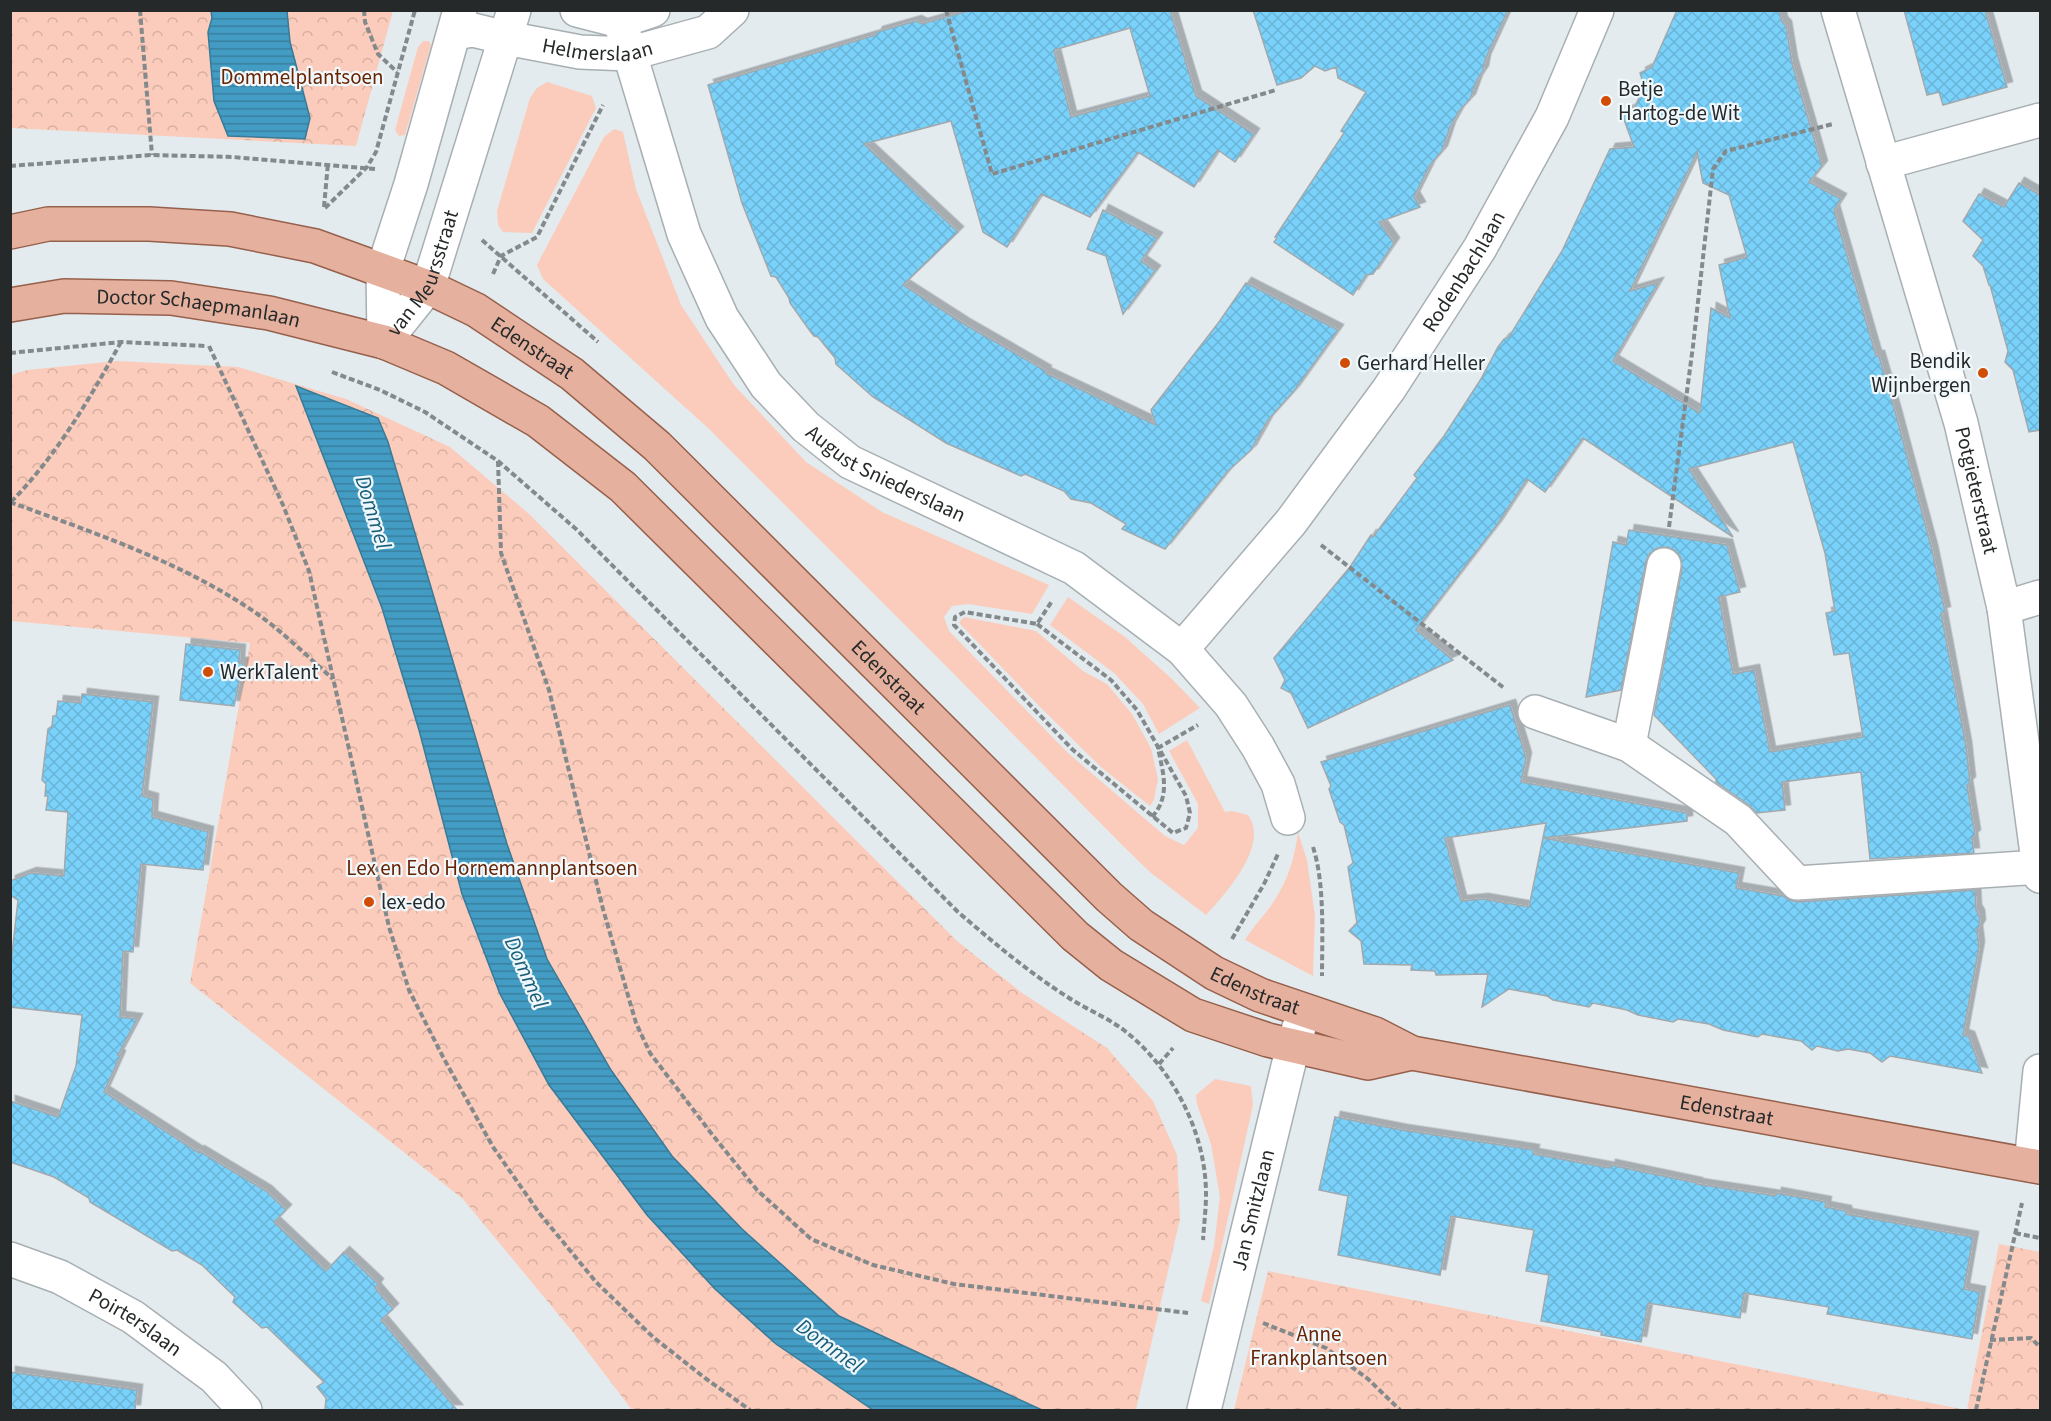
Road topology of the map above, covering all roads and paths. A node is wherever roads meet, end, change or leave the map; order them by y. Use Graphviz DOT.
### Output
graph roads {
  1 [pos="140,10"];
  2 [pos="363,10"];
  3 [pos="415,10"];
  4 [pos="577,10"];
  5 [pos="653,10"];
  6 [pos="732,10"];
  7 [pos="946,10"];
  8 [pos="1597,10"];
  9 [pos="1838,10"];
  10 [pos="620,21"];
  11 [pos="457,22"];
  12 [pos="510,24"];
  13 [pos="628,54"];
  14 [pos="397,72"];
  15 [pos="1276,90"];
  16 [pos="1869,114"];
  17 [pos="2040,120"];
  18 [pos="152,155"];
  19 [pos="328,163"];
  20 [pos="1883,163"];
  21 [pos="10,166"];
  22 [pos="367,167"];
  23 [pos="10,232"];
  24 [pos="501,256"];
  25 [pos="383,270"];
  26 [pos="428,287"];
  27 [pos="10,305"];
  28 [pos="121,342"];
  29 [pos="384,342"];
  30 [pos="10,353"];
  31 [pos="325,369"];
  32 [pos="498,461"];
  33 [pos="11,502"];
  34 [pos="1291,522"];
  35 [pos="1664,565"];
  36 [pos="1074,568"];
  37 [pos="2040,597"];
  38 [pos="2004,608"];
  39 [pos="1037,624"];
  40 [pos="1182,649"];
  41 [pos="334,679"];
  42 [pos="1231,705"];
  43 [pos="1535,712"];
  44 [pos="1629,745"];
  45 [pos="1158,748"];
  46 [pos="1152,817"];
  47 [pos="1288,818"];
  48 [pos="2040,867"];
  49 [pos="2040,876"];
  50 [pos="1304,1012"];
  51 [pos="1293,1046"];
  52 [pos="1412,1053"];
  53 [pos="2040,1071"];
  54 [pos="2036,1166"];
  55 [pos="2015,1233"];
  56 [pos="2040,1238"];
  57 [pos="1200,1250"];
  58 [pos="10,1259"];
  59 [pos="1188,1302"];
  60 [pos="1185,1313"];
  61 [pos="1226,1318"];
  62 [pos="1183,1324"];
  63 [pos="1990,1340"];
  64 [pos="2040,1347"];
  65 [pos="245,1410"];
  66 [pos="750,1410"];
  67 [pos="1204,1410"];
  68 [pos="1400,1410"];
  69 [pos="1976,1410"];
  1 -- 18 [label="path"];
  2 -- 14 [label="path"];
  3 -- 14 [label="path"];
  4 -- 10 [label="street, Helmerslaan"];
  5 -- 10 [label="street, Helmerslaan"];
  6 -- 13 [label="street, Helmerslaan"];
  7 -- 15 [label="path"];
  8 -- 34 [label="street, Rodenbachlaan"];
  9 -- 16 [label="street, Potgieterstraat"];
  10 -- 13 [label="street, August Sniederslaan"];
  11 -- 12 [label="street, Helmerslaan"];
  11 -- 25 [label="street, van Meursstraat"];
  12 -- 13 [label="street, Helmerslaan"];
  12 -- 26 [label="street, van Meursstraat"];
  13 -- 24 [label="path"];
  13 -- 36 [label="street, August Sniederslaan"];
  14 -- 22 [label="path"];
  16 -- 20 [label="street, Potgieterstraat"];
  16 -- 35 [label="path"];
  17 -- 20 [label="street"];
  18 -- 19 [label="path"];
  18 -- 21 [label="path"];
  19 -- 22 [label="path"];
  19 -- 22 [label="path"];
  20 -- 38 [label="street, Potgieterstraat"];
  23 -- 25 [label="main road"];
  25 -- 26 [label="main road, Edenstraat"];
  25 -- 29 [label="street, van Meursstraat"];
  26 -- 29 [label="street, van Meursstraat"];
  26 -- 50 [label="main road, Edenstraat"];
  27 -- 29 [label="main road, Doctor Schaepmanlaan"];
  28 -- 30 [label="path, Doctor Schaepmanlaan"];
  28 -- 33 [label="path"];
  28 -- 41 [label="path, Doctor Schaepmanlaan"];
  29 -- 51 [label="main road, Edenstraat"];
  31 -- 32 [label="path"];
  32 -- 57 [label="path, Jan Smitzlaan"];
  32 -- 60 [label="path"];
  33 -- 41 [label="path"];
  34 -- 40 [label="street, Rodenbachlaan"];
  34 -- 43 [label="path"];
  35 -- 44 [label="street"];
  36 -- 39 [label="path"];
  36 -- 40 [label="street, August Sniederslaan"];
  37 -- 38 [label="street"];
  38 -- 48 [label="street, Potgieterstraat"];
  39 -- 45 [label="path"];
  39 -- 46 [label="path"];
  40 -- 42 [label="street, August Sniederslaan"];
  41 -- 66 [label="path"];
  42 -- 45 [label="path"];
  42 -- 47 [label="street, August Sniederslaan"];
  43 -- 44 [label="street"];
  44 -- 48 [label="street"];
  45 -- 46 [label="path"];
  45 -- 46 [label="path"];
  47 -- 50 [label="path"];
  48 -- 49 [label="street, Potgieterstraat"];
  50 -- 51 [label="street, Jan Smitzlaan"];
  50 -- 52 [label="main road, Edenstraat"];
  51 -- 52 [label="main road, Edenstraat"];
  51 -- 61 [label="street, Jan Smitzlaan"];
  52 -- 54 [label="main road, Edenstraat"];
  53 -- 54 [label="street"];
  54 -- 55 [label="path"];
  55 -- 56 [label="path"];
  55 -- 63 [label="path"];
  58 -- 65 [label="street, Poirterslaan"];
  59 -- 60 [label="path"];
  60 -- 61 [label="path"];
  60 -- 62 [label="path"];
  61 -- 67 [label="street, Jan Smitzlaan"];
  61 -- 68 [label="path"];
  63 -- 64 [label="path"];
  63 -- 69 [label="path"];
}
